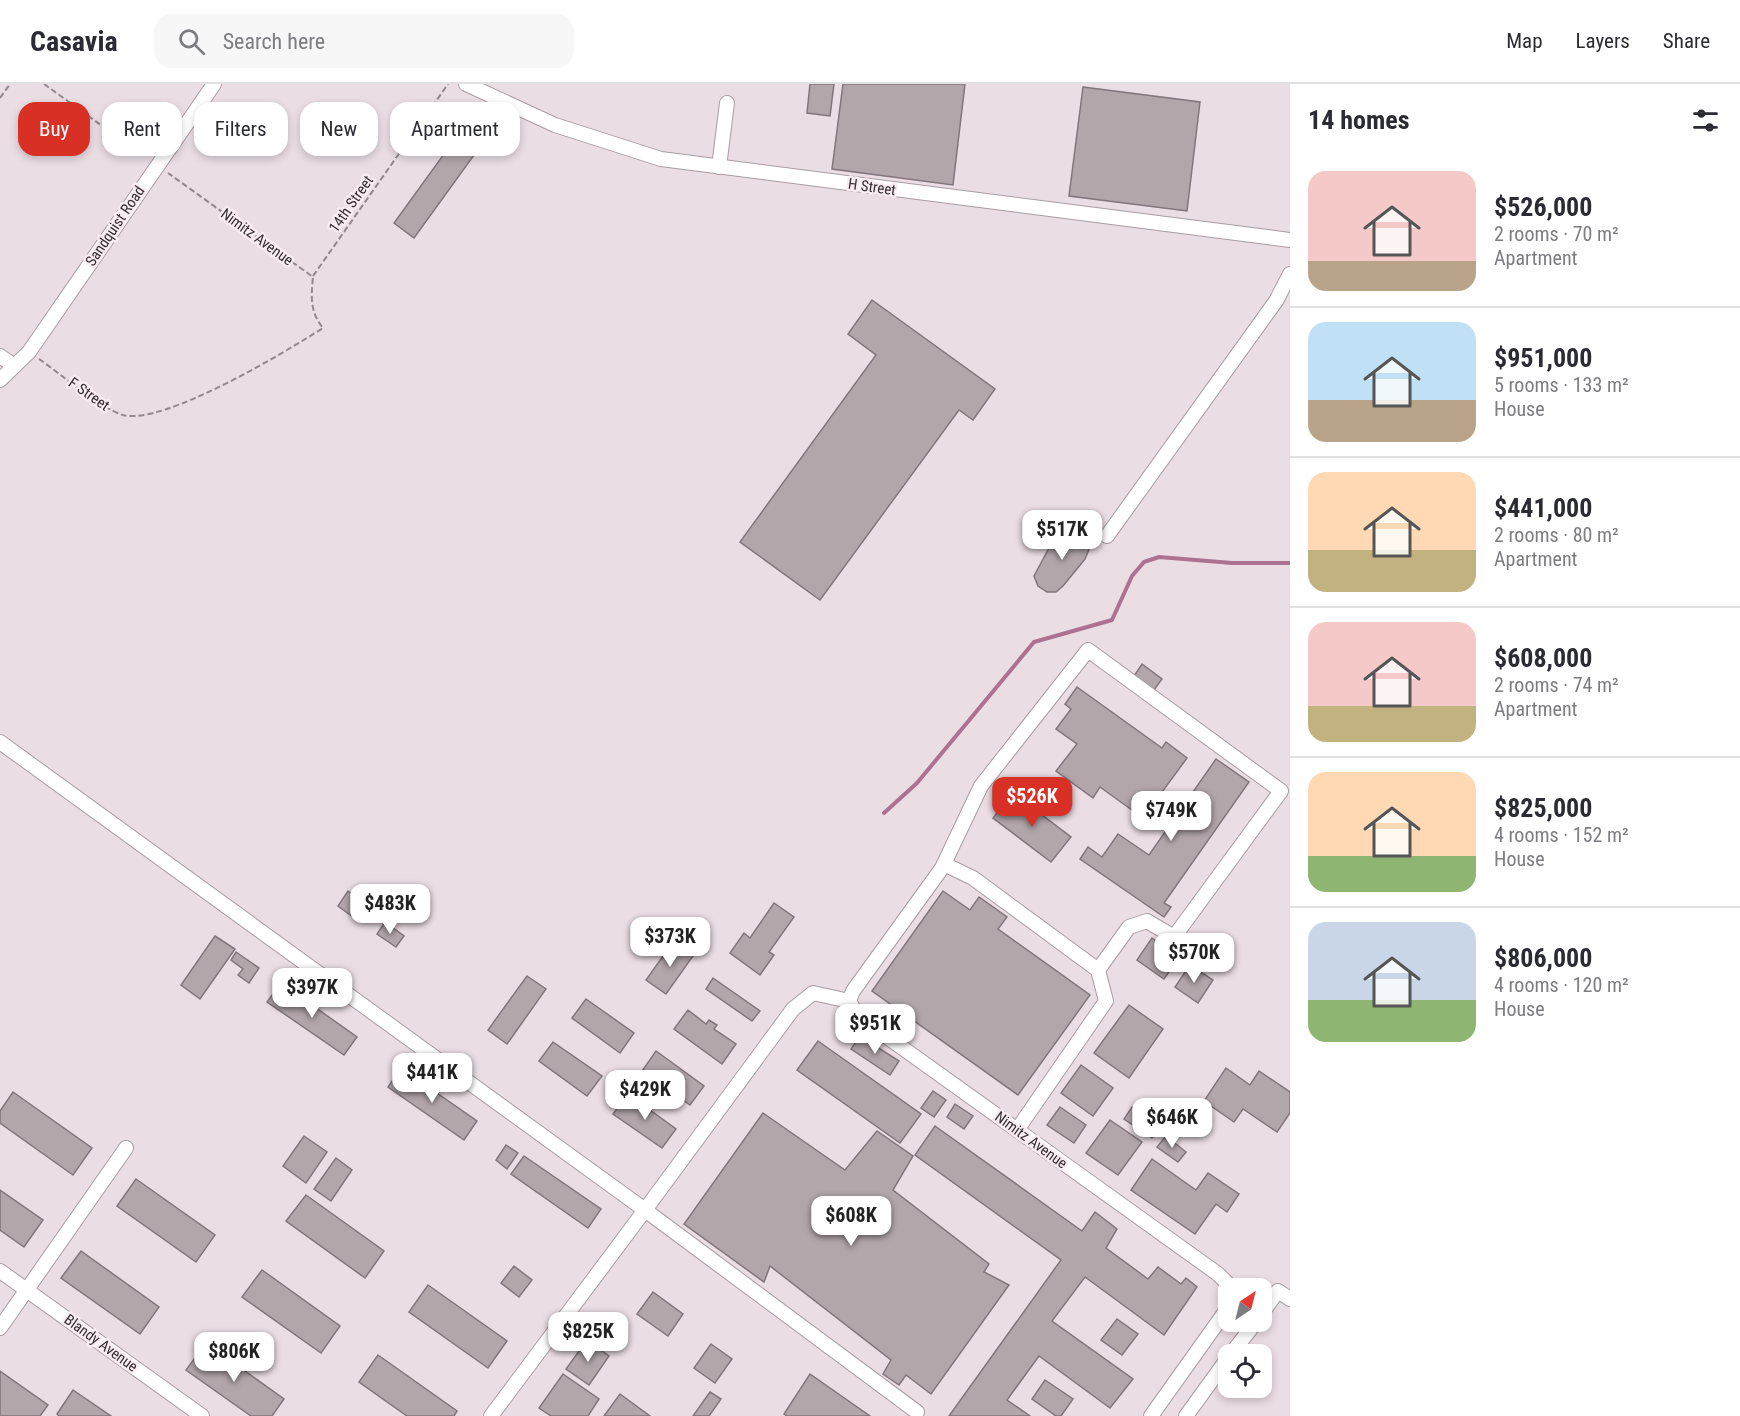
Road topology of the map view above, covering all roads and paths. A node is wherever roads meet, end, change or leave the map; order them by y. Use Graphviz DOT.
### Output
graph roads {
  1 [pos="10,84"];
  2 [pos="44,84"];
  3 [pos="214,84"];
  4 [pos="448,84"];
  5 [pos="466,84"];
  6 [pos="0,98"];
  7 [pos="727,103"];
  8 [pos="102,126"];
  9 [pos="156,165"];
  10 [pos="719,167"];
  11 [pos="1290,240"];
  12 [pos="1290,274"];
  13 [pos="313,277"];
  14 [pos="29,352"];
  15 [pos="0,356"];
  16 [pos="13,365"];
  17 [pos="0,380"];
  18 [pos="0,390"];
  19 [pos="1107,536"];
  20 [pos="0,742"];
  21 [pos="944,864"];
  22 [pos="1098,970"];
  23 [pos="849,1001"];
  24 [pos="1017,1130"];
  25 [pos="126,1148"];
  26 [pos="645,1210"];
  27 [pos="0,1271"];
  28 [pos="1222,1278"];
  29 [pos="27,1290"];
  30 [pos="1272,1299"];
  31 [pos="1290,1299"];
  32 [pos="1218,1322"];
  33 [pos="0,1328"];
  34 [pos="1248,1332"];
  35 [pos="1239,1344"];
  36 [pos="1218,1373"];
  37 [pos="917,1412"];
  38 [pos="202,1416"];
  39 [pos="491,1416"];
  40 [pos="1151,1416"];
  41 [pos="1186,1416"];
  1 -- 6 [label="path"];
  2 -- 8 [label="path"];
  3 -- 9 [label="street, Sandquist Road"];
  4 -- 13 [label="path, 14th Street"];
  5 -- 10 [label="street, H Street"];
  7 -- 10 [label="street"];
  9 -- 13 [label="path, Nimitz Avenue"];
  9 -- 14 [label="street, Sandquist Road"];
  10 -- 11 [label="street, H Street"];
  12 -- 19 [label="street"];
  13 -- 14 [label="path, F Street"];
  14 -- 16 [label="street, Sandquist Road"];
  15 -- 16 [label="street"];
  16 -- 17 [label="street, Sandquist Road"];
  16 -- 18 [label="street, Sandquist Road"];
  20 -- 26 [label="street"];
  21 -- 22 [label="street"];
  21 -- 22 [label="street"];
  21 -- 23 [label="street"];
  22 -- 24 [label="street"];
  23 -- 24 [label="street, Nimitz Avenue"];
  23 -- 26 [label="street"];
  24 -- 28 [label="street, Nimitz Avenue"];
  25 -- 29 [label="street"];
  26 -- 37 [label="street"];
  26 -- 39 [label="street"];
  27 -- 29 [label="street, Blandy Avenue"];
  29 -- 33 [label="street"];
  29 -- 38 [label="street, Blandy Avenue"];
  30 -- 31 [label="street"];
  32 -- 40 [label="street"];
  34 -- 35 [label="street"];
  36 -- 41 [label="street"];
}
